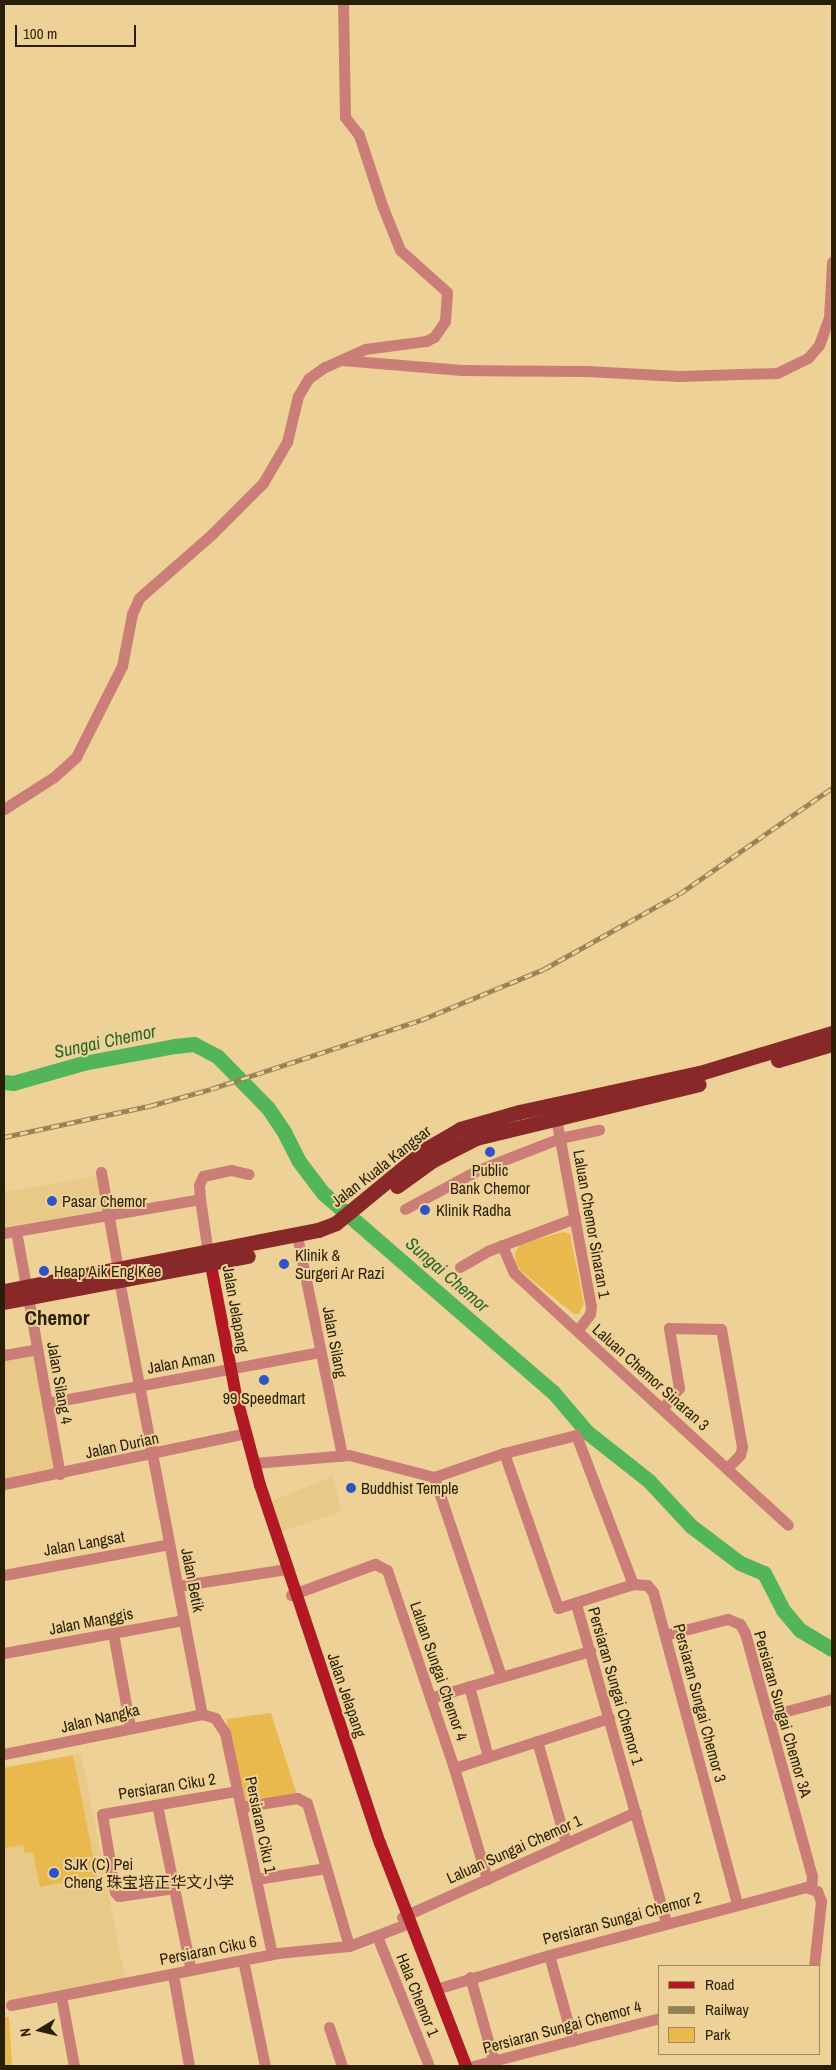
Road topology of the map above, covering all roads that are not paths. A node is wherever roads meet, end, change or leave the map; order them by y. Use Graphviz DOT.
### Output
graph roads {
  1 [pos="343,4"];
  2 [pos="832,262"];
  3 [pos="340,359"];
  4 [pos="4,809"];
  5 [pos="832,1033"];
  6 [pos="832,1044"];
  7 [pos="589,1097"];
  8 [pos="556,1118"];
  9 [pos="471,1126"];
  10 [pos="599,1130"];
  11 [pos="560,1138"];
  12 [pos="101,1172"];
  13 [pos="249,1174"];
  14 [pos="200,1199"];
  15 [pos="365,1206"];
  16 [pos="405,1209"];
  17 [pos="108,1214"];
  18 [pos="575,1218"];
  19 [pos="16,1231"];
  20 [pos="4,1233"];
  21 [pos="298,1241"];
  22 [pos="502,1245"];
  23 [pos="209,1260"];
  24 [pos="460,1267"];
  25 [pos="119,1275"];
  26 [pos="4,1291"];
  27 [pos="27,1292"];
  28 [pos="4,1302"];
  29 [pos="577,1332"];
  30 [pos="38,1349"];
  31 [pos="320,1352"];
  32 [pos="4,1355"];
  33 [pos="228,1370"];
  34 [pos="139,1386"];
  35 [pos="47,1403"];
  36 [pos="662,1409"];
  37 [pos="244,1434"];
  38 [pos="152,1453"];
  39 [pos="504,1453"];
  40 [pos="342,1454"];
  41 [pos="254,1463"];
  42 [pos="727,1468"];
  43 [pos="60,1474"];
  44 [pos="434,1477"];
  45 [pos="4,1484"];
  46 [pos="788,1525"];
  47 [pos="170,1544"];
  48 [pos="285,1570"];
  49 [pos="4,1574"];
  50 [pos="632,1584"];
  51 [pos="177,1586"];
  52 [pos="293,1594"];
  53 [pos="576,1604"];
  54 [pos="184,1620"];
  55 [pos="113,1633"];
  56 [pos="665,1635"];
  57 [pos="590,1651"];
  58 [pos="4,1653"];
  59 [pos="501,1676"];
  60 [pos="469,1686"];
  61 [pos="430,1698"];
  62 [pos="832,1699"];
  63 [pos="202,1714"];
  64 [pos="768,1716"];
  65 [pos="609,1718"];
  66 [pos="130,1727"];
  67 [pos="537,1741"];
  68 [pos="4,1754"];
  69 [pos="488,1757"];
  70 [pos="454,1768"];
  71 [pos="237,1791"];
  72 [pos="157,1805"];
  73 [pos="241,1807"];
  74 [pos="636,1812"];
  75 [pos="566,1843"];
  76 [pos="326,1868"];
  77 [pos="256,1879"];
  78 [pos="487,1879"];
  79 [pos="174,1888"];
  80 [pos="814,1890"];
  81 [pos="737,1904"];
  82 [pos="406,1920"];
  83 [pos="666,1923"];
  84 [pos="377,1936"];
  85 [pos="349,1946"];
  86 [pos="272,1954"];
  87 [pos="549,1955"];
  88 [pos="243,1960"];
  89 [pos="814,1965"];
  90 [pos="191,1970"];
  91 [pos="173,1974"];
  92 [pos="470,1977"];
  93 [pos="436,1989"];
  94 [pos="61,1996"];
  95 [pos="11,2004"];
  96 [pos="658,2019"];
  97 [pos="330,2027"];
  98 [pos="573,2041"];
  99 [pos="494,2062"];
  100 [pos="72,2066"];
  101 [pos="189,2066"];
  102 [pos="265,2066"];
  103 [pos="342,2066"];
  104 [pos="429,2066"];
  105 [pos="459,2066"];
  106 [pos="466,2066"];
  107 [pos="473,2066"];
  1 -- 3 [label="street"];
  2 -- 3 [label="street"];
  3 -- 4 [label="street"];
  5 -- 7 [label="highway, Jalan Kuala Kangsar"];
  6 -- 8 [label="highway, Jalan Kuala Kangsar"];
  7 -- 8 [label="highway"];
  7 -- 9 [label="highway, Jalan Kuala Kangsar"];
  8 -- 9 [label="highway"];
  8 -- 11 [label="street, Laluan Chemor Sinaran 1"];
  8 -- 15 [label="highway, Jalan Kuala Kangsar"];
  9 -- 15 [label="highway, Jalan Kuala Kangsar"];
  10 -- 11 [label="street"];
  11 -- 16 [label="street"];
  11 -- 18 [label="street, Laluan Chemor Sinaran 1"];
  12 -- 17 [label="street, Jalan Betik"];
  13 -- 14 [label="street"];
  14 -- 17 [label="street"];
  14 -- 23 [label="street"];
  15 -- 21 [label="highway, Jalan Kuala Kangsar"];
  17 -- 19 [label="street"];
  17 -- 25 [label="street, Jalan Betik"];
  18 -- 22 [label="street"];
  18 -- 29 [label="street, Laluan Chemor Sinaran 1"];
  19 -- 20 [label="street"];
  19 -- 27 [label="street, Jalan Silang 4"];
  21 -- 23 [label="highway, Jalan Kuala Kangsar"];
  21 -- 31 [label="street, Jalan Silang"];
  22 -- 24 [label="street"];
  22 -- 29 [label="street, Laluan Chemor Sinaran 3"];
  23 -- 25 [label="highway, Jalan Kuala Kangsar"];
  23 -- 33 [label="main road, Jalan Jelapang"];
  25 -- 27 [label="highway, Jalan Kuala Kangsar"];
  25 -- 34 [label="street, Jalan Betik"];
  26 -- 27 [label="highway, Jalan Kuala Kangsar"];
  27 -- 28 [label="highway, Jalan Kuala Kangsar"];
  27 -- 30 [label="street, Jalan Silang 4"];
  29 -- 36 [label="street, Laluan Chemor Sinaran 3"];
  30 -- 32 [label="street"];
  30 -- 35 [label="street, Jalan Silang 4"];
  31 -- 33 [label="street, Jalan Aman"];
  31 -- 40 [label="street, Jalan Silang"];
  33 -- 34 [label="street, Jalan Aman"];
  33 -- 37 [label="main road, Jalan Jelapang"];
  34 -- 35 [label="street, Jalan Aman"];
  34 -- 38 [label="street, Jalan Betik"];
  35 -- 43 [label="street, Jalan Silang 4"];
  36 -- 42 [label="street, Laluan Chemor Sinaran 3"];
  36 -- 42 [label="street"];
  37 -- 38 [label="street, Jalan Durian"];
  37 -- 41 [label="main road, Jalan Jelapang"];
  37 -- 48 [label="main road, Jalan Jelapang"];
  38 -- 43 [label="street, Jalan Durian"];
  38 -- 47 [label="street, Jalan Betik"];
  39 -- 44 [label="street"];
  39 -- 50 [label="street"];
  39 -- 53 [label="street, Persiaran Sungai Chemor 1"];
  40 -- 41 [label="street"];
  40 -- 44 [label="street"];
  41 -- 48 [label="main road, Jalan Jelapang"];
  42 -- 46 [label="street, Laluan Chemor Sinaran 3"];
  43 -- 45 [label="street, Jalan Durian"];
  44 -- 59 [label="street"];
  47 -- 49 [label="street, Jalan Langsat"];
  47 -- 51 [label="street, Jalan Betik"];
  48 -- 51 [label="street"];
  48 -- 52 [label="main road, Jalan Jelapang"];
  50 -- 53 [label="street"];
  50 -- 56 [label="street, Persiaran Sungai Chemor 3"];
  51 -- 54 [label="street, Jalan Betik"];
  52 -- 61 [label="street, Laluan Sungai Chemor 4"];
  52 -- 82 [label="main road, Jalan Jelapang"];
  53 -- 57 [label="street, Persiaran Sungai Chemor 1"];
  54 -- 55 [label="street, Jalan Manggis"];
  54 -- 63 [label="street, Jalan Betik"];
  55 -- 58 [label="street, Jalan Manggis"];
  55 -- 66 [label="street"];
  56 -- 64 [label="street, Persiaran Sungai Chemor 3A"];
  56 -- 81 [label="street, Persiaran Sungai Chemor 3"];
  57 -- 59 [label="street"];
  57 -- 65 [label="street, Persiaran Sungai Chemor 1"];
  59 -- 60 [label="street"];
  60 -- 61 [label="street"];
  60 -- 69 [label="street"];
  61 -- 70 [label="street, Laluan Sungai Chemor 4"];
  62 -- 64 [label="street"];
  63 -- 66 [label="street, Jalan Nangka"];
  63 -- 71 [label="street, Persiaran Ciku 1"];
  64 -- 80 [label="street, Persiaran Sungai Chemor 3A"];
  65 -- 67 [label="street"];
  65 -- 74 [label="street, Persiaran Sungai Chemor 1"];
  66 -- 68 [label="street, Jalan Nangka"];
  67 -- 69 [label="street"];
  67 -- 75 [label="street"];
  69 -- 70 [label="street"];
  70 -- 78 [label="street, Laluan Sungai Chemor 4"];
  71 -- 72 [label="street, Persiaran Ciku 2"];
  71 -- 73 [label="street, Persiaran Ciku 1"];
  72 -- 79 [label="street"];
  72 -- 79 [label="street, Persiaran Ciku 2"];
  73 -- 76 [label="street"];
  73 -- 77 [label="street, Persiaran Ciku 1"];
  74 -- 75 [label="street, Laluan Sungai Chemor 1"];
  74 -- 83 [label="street, Persiaran Sungai Chemor 1"];
  75 -- 78 [label="street, Laluan Sungai Chemor 1"];
  76 -- 77 [label="street"];
  76 -- 85 [label="street"];
  77 -- 86 [label="street, Persiaran Ciku 1"];
  78 -- 82 [label="street, Laluan Sungai Chemor 1"];
  79 -- 90 [label="street"];
  80 -- 81 [label="street, Persiaran Sungai Chemor 2"];
  80 -- 89 [label="street, Persiaran Sungai Chemor 3A"];
  81 -- 83 [label="street, Persiaran Sungai Chemor 2"];
  82 -- 84 [label="street, Persiaran Ciku 6"];
  82 -- 93 [label="main road, Jalan Jelapang"];
  82 -- 105 [label="main road, Jalan Jelapang"];
  83 -- 87 [label="street, Persiaran Sungai Chemor 2"];
  84 -- 85 [label="street, Persiaran Ciku 6"];
  84 -- 104 [label="street, Hala Chemor 1"];
  85 -- 86 [label="street, Persiaran Ciku 6"];
  86 -- 88 [label="street, Persiaran Ciku 6"];
  87 -- 92 [label="street, Persiaran Sungai Chemor 2"];
  87 -- 98 [label="street"];
  88 -- 90 [label="street, Persiaran Ciku 6"];
  88 -- 102 [label="street"];
  90 -- 91 [label="street, Persiaran Ciku 6"];
  91 -- 94 [label="street, Persiaran Ciku 6"];
  91 -- 101 [label="street"];
  92 -- 93 [label="street, Persiaran Sungai Chemor 2"];
  92 -- 99 [label="street"];
  93 -- 106 [label="main road, Jalan Jelapang"];
  94 -- 95 [label="street, Persiaran Ciku 6"];
  94 -- 100 [label="street"];
  96 -- 98 [label="street, Persiaran Sungai Chemor 4"];
  97 -- 103 [label="street"];
  98 -- 99 [label="street, Persiaran Sungai Chemor 4"];
  99 -- 107 [label="street, Persiaran Sungai Chemor 4"];
}
